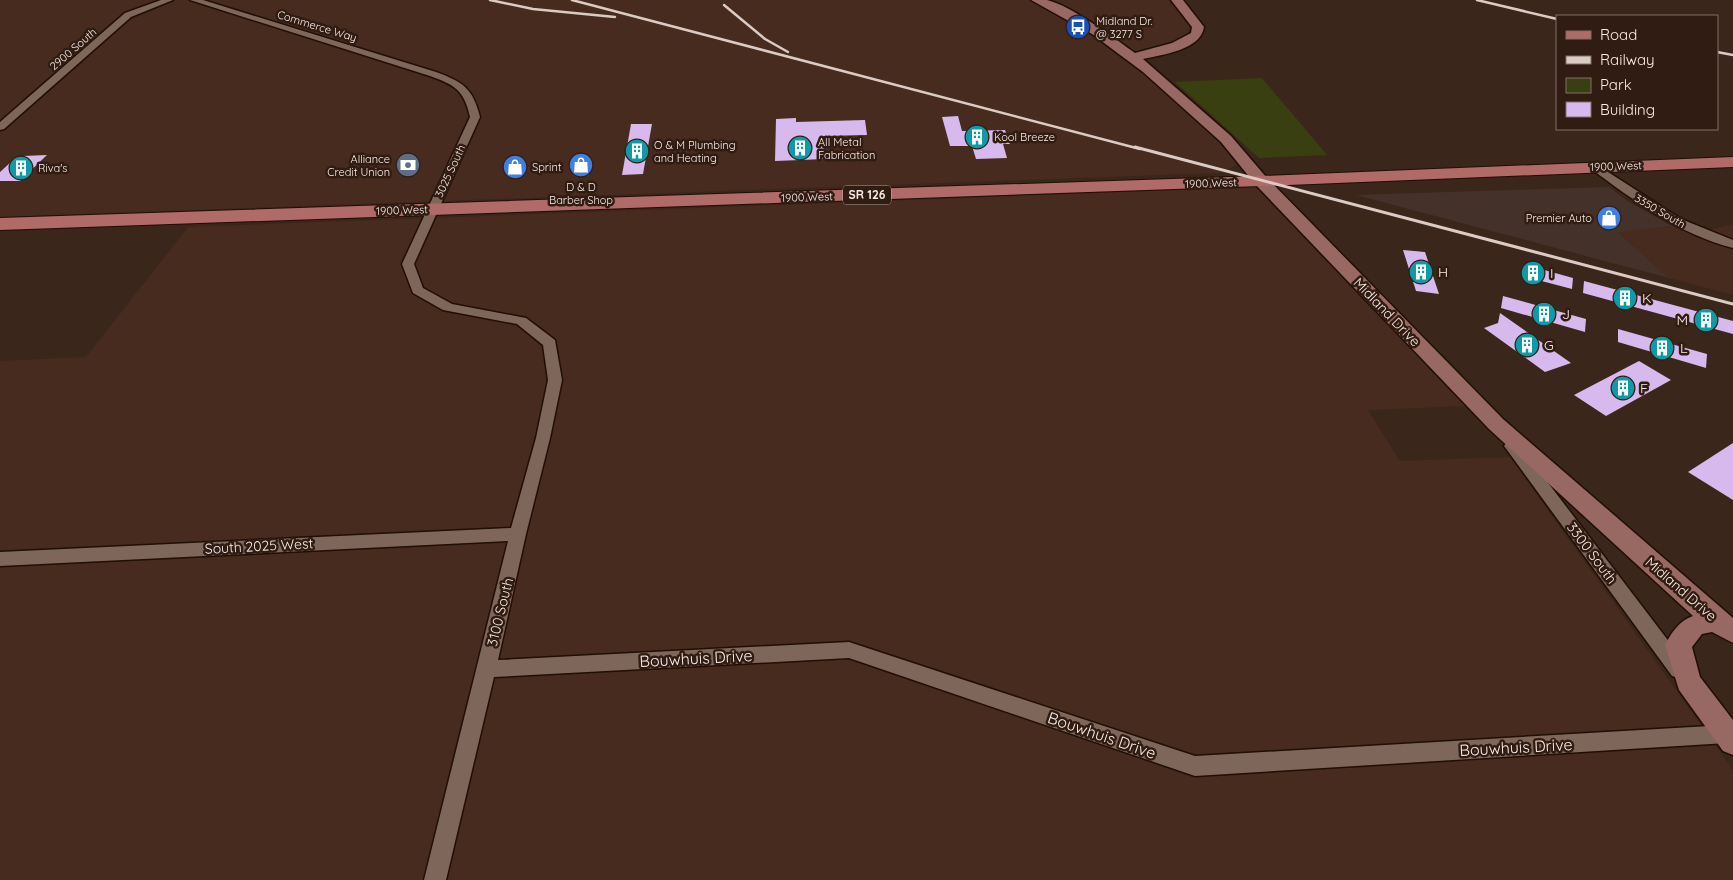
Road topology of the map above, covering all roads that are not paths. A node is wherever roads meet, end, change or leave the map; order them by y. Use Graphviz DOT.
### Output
graph roads {
  1 [pos="169,0"];
  2 [pos="194,0"];
  3 [pos="1037,0"];
  4 [pos="1177,0"];
  5 [pos="1135,57"];
  6 [pos="432,74"];
  7 [pos="0,127"];
  8 [pos="1733,162"];
  9 [pos="1594,166"];
  10 [pos="1261,181"];
  11 [pos="432,209"];
  12 [pos="0,224"];
  13 [pos="1733,244"];
  14 [pos="550,344"];
  15 [pos="1496,424"];
  16 [pos="518,534"];
  17 [pos="0,559"];
  18 [pos="1724,626"];
  19 [pos="486,668"];
  20 [pos="1688,682"];
  21 [pos="1730,738"];
  22 [pos="435,880"];
  1 -- 7 [label="street, 2900 South"];
  2 -- 6 [label="street, Commerce Way"];
  3 -- 5 [label="street, Midland Drive"];
  4 -- 5 [label="street"];
  5 -- 10 [label="street, Midland Drive"];
  6 -- 11 [label="street, 3025 South"];
  8 -- 9 [label="main road, 1900 West / SR 126"];
  9 -- 10 [label="main road, 1900 West / SR 126"];
  9 -- 13 [label="street, 3350 South"];
  10 -- 11 [label="main road, 1900 West / SR 126"];
  10 -- 15 [label="street, Midland Drive"];
  11 -- 12 [label="main road, 1900 West / SR 126"];
  11 -- 14 [label="street, 3025 South"];
  14 -- 16 [label="street, 3100 South"];
  15 -- 18 [label="street, Midland Drive"];
  15 -- 20 [label="street, 3300 South"];
  16 -- 17 [label="street, South 2025 West"];
  16 -- 19 [label="street, 3100 South"];
  18 -- 20 [label="street, 3300 South"];
  19 -- 21 [label="street, Bouwhuis Drive"];
  19 -- 22 [label="street, 3100 South"];
  20 -- 21 [label="street, 3300 South"];
}
